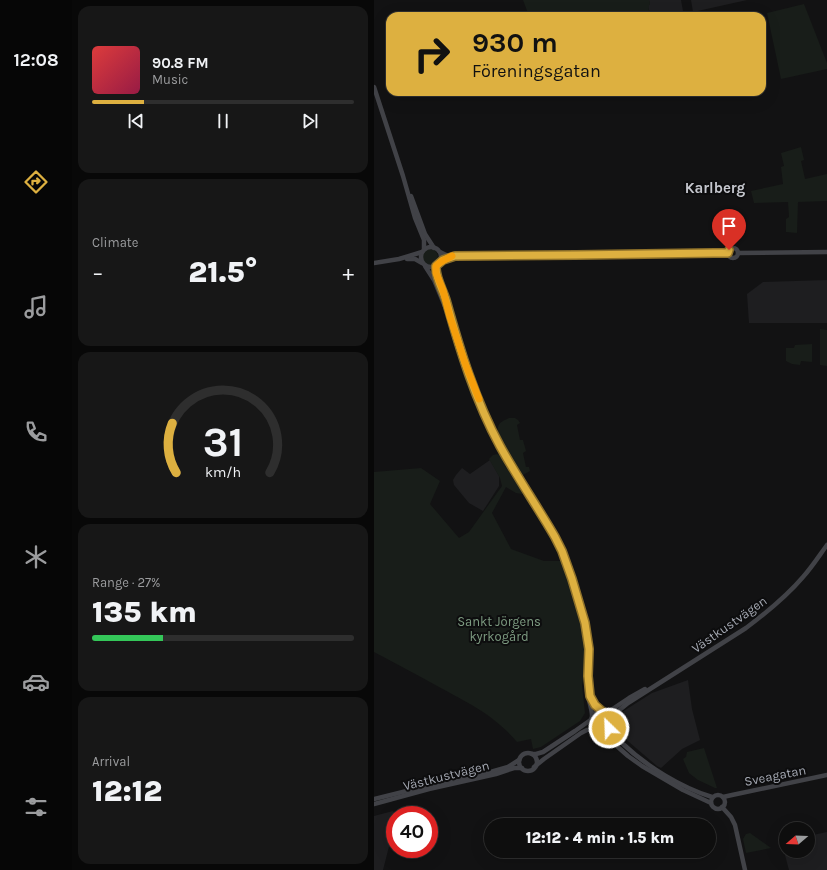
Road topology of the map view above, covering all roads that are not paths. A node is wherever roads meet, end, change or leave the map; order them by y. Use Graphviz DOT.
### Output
graph roads {
  1 [pos="374,87"];
  2 [pos="403,176"];
  3 [pos="434,248"];
  4 [pos="423,251"];
  5 [pos="440,252"];
  6 [pos="827,252"];
  7 [pos="455,256"];
  8 [pos="399,259"];
  9 [pos="374,263"];
  10 [pos="424,264"];
  11 [pos="437,265"];
  12 [pos="450,317"];
  13 [pos="827,545"];
  14 [pos="588,676"];
  15 [pos="668,678"];
  16 [pos="603,712"];
  17 [pos="592,717"];
  18 [pos="608,723"];
  19 [pos="598,729"];
  20 [pos="532,754"];
  21 [pos="519,760"];
  22 [pos="534,767"];
  23 [pos="522,768"];
  24 [pos="827,775"];
  25 [pos="723,797"];
  26 [pos="712,798"];
  27 [pos="374,799"];
  28 [pos="711,803"];
  29 [pos="374,804"];
  30 [pos="722,807"];
  31 [pos="746,870"];
  1 -- 2 [label="street"];
  2 -- 3 [label="street"];
  2 -- 4 [label="street"];
  3 -- 4 [label="street"];
  3 -- 5 [label="street"];
  4 -- 8 [label="street"];
  4 -- 10 [label="street"];
  5 -- 7 [label="street"];
  5 -- 11 [label="street"];
  6 -- 7 [label="street"];
  7 -- 11 [label="street"];
  8 -- 9 [label="street"];
  8 -- 10 [label="street"];
  10 -- 11 [label="street"];
  10 -- 12 [label="street"];
  11 -- 12 [label="street"];
  12 -- 14 [label="street"];
  13 -- 15 [label="street, Västkustvägen"];
  14 -- 16 [label="street"];
  14 -- 17 [label="street"];
  15 -- 16 [label="street, Västkustvägen"];
  15 -- 18 [label="street, Västkustvägen"];
  16 -- 17 [label="street"];
  16 -- 18 [label="street"];
  17 -- 19 [label="street"];
  17 -- 20 [label="street"];
  18 -- 19 [label="street"];
  18 -- 26 [label="street"];
  19 -- 22 [label="street"];
  19 -- 28 [label="street"];
  20 -- 21 [label="street"];
  20 -- 22 [label="street"];
  21 -- 23 [label="street"];
  21 -- 27 [label="street, Västkustvägen"];
  22 -- 23 [label="street"];
  23 -- 29 [label="street, Västkustvägen"];
  24 -- 25 [label="street, Sveagatan"];
  25 -- 26 [label="street"];
  25 -- 30 [label="street"];
  26 -- 28 [label="street"];
  28 -- 30 [label="street"];
  30 -- 31 [label="street"];
}
